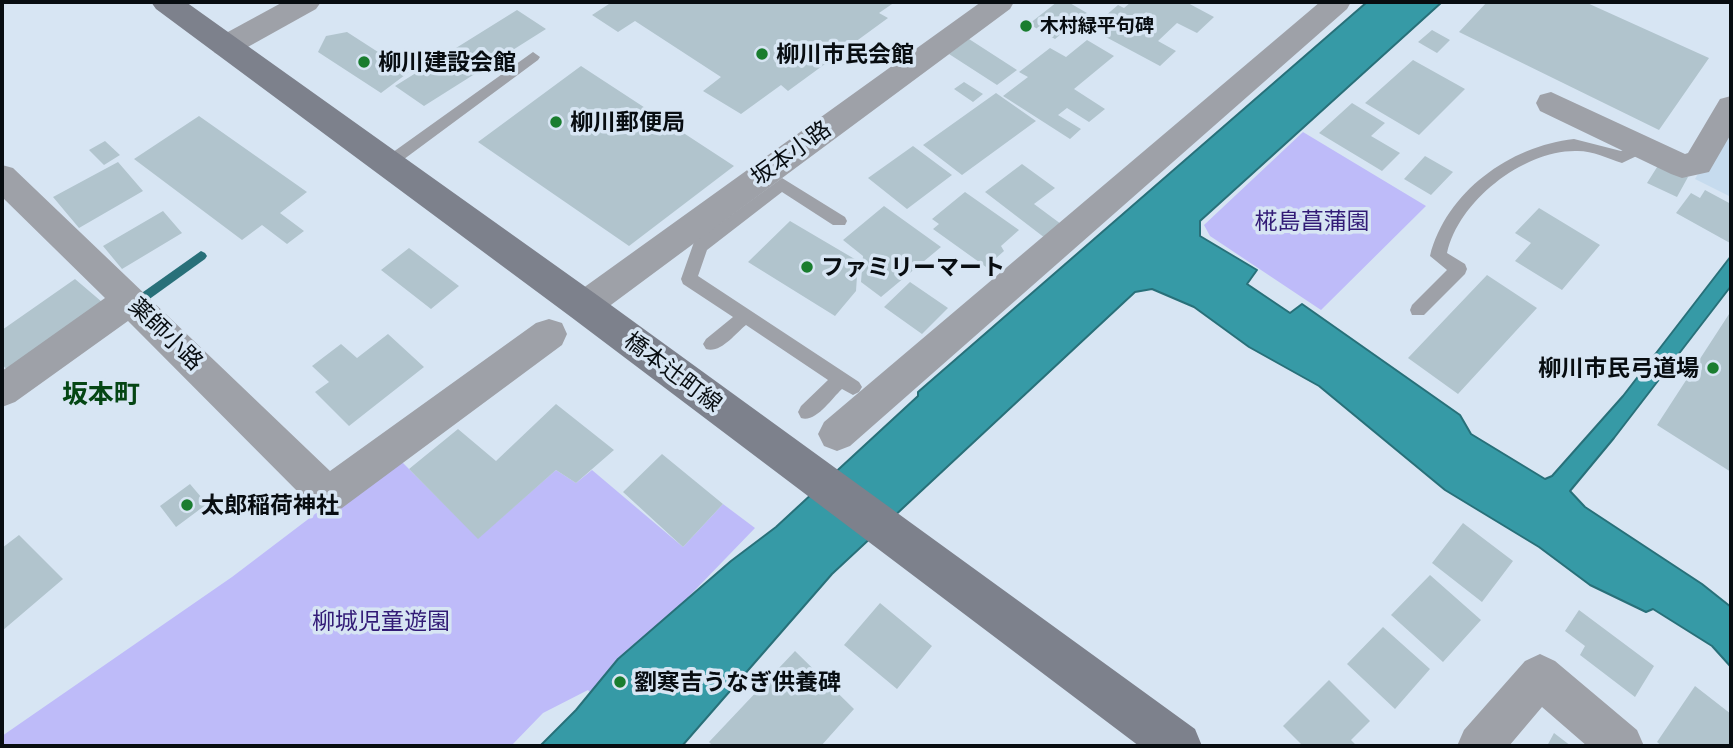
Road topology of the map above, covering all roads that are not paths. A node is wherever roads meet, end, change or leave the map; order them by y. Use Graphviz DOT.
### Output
graph roads {
  1 [pos="166,2"];
  2 [pos="306,2"];
  3 [pos="1000,2"];
  4 [pos="1336,2"];
  5 [pos="226,46"];
  6 [pos="533,57"];
  7 [pos="1551,103"];
  8 [pos="1731,107"];
  9 [pos="1640,148"];
  10 [pos="387,164"];
  11 [pos="2,177"];
  12 [pos="773,178"];
  13 [pos="839,221"];
  14 [pos="691,239"];
  15 [pos="134,304"];
  16 [pos="584,306"];
  17 [pos="1418,310"];
  18 [pos="745,316"];
  19 [pos="549,334"];
  20 [pos="712,344"];
  21 [pos="2,391"];
  22 [pos="807,412"];
  23 [pos="838,434"];
  24 [pos="1178,746"];
  25 [pos="1479,746"];
  26 [pos="1621,746"];
  1 -- 5 [label="main road, 橋本辻町線"];
  2 -- 5 [label="street"];
  3 -- 12 [label="street, 坂本小路"];
  4 -- 23 [label="street"];
  5 -- 10 [label="main road, 橋本辻町線"];
  6 -- 10 [label="lane"];
  7 -- 9 [label="street"];
  8 -- 9 [label="street"];
  9 -- 17 [label="lane"];
  10 -- 16 [label="main road, 橋本辻町線"];
  11 -- 15 [label="street, 薬師小路"];
  12 -- 13 [label="lane"];
  12 -- 14 [label="street, 坂本小路"];
  14 -- 16 [label="street, 坂本小路"];
  14 -- 18 [label="lane"];
  15 -- 19 [label="street, 薬師小路"];
  15 -- 21 [label="street"];
  16 -- 24 [label="main road, 橋本辻町線"];
  18 -- 20 [label="lane"];
  18 -- 22 [label="lane"];
  25 -- 26 [label="street"];
}
